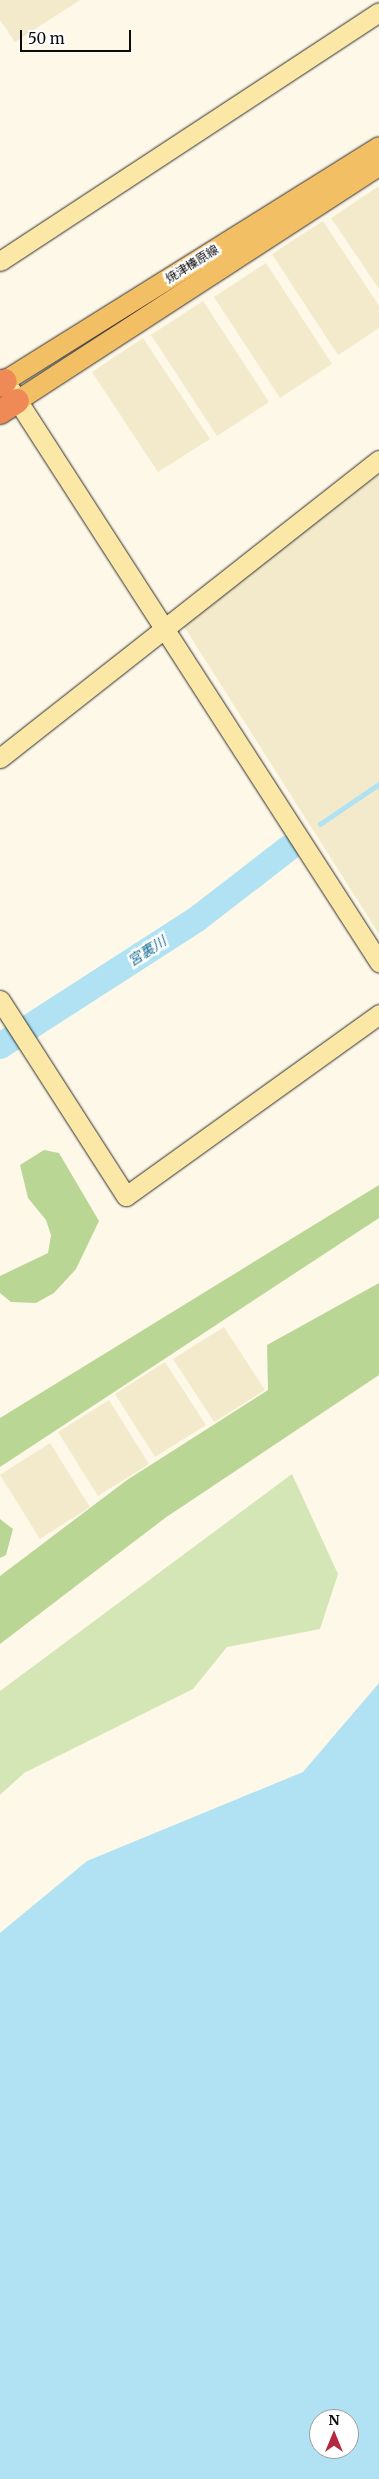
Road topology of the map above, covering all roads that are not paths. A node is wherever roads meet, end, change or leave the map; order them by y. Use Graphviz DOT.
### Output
graph roads {
  1 [pos="379,12"];
  2 [pos="379,147"];
  3 [pos="379,166"];
  4 [pos="0,261"];
  5 [pos="4,390"];
  6 [pos="379,460"];
  7 [pos="162,627"];
  8 [pos="0,758"];
  9 [pos="379,962"];
  10 [pos="0,1000"];
  11 [pos="379,1014"];
  1 -- 4 [label="street"];
  2 -- 5 [label="main road, 焼津榛原線"];
  3 -- 5 [label="main road, 焼津榛原線"];
  5 -- 7 [label="street"];
  6 -- 7 [label="street"];
  7 -- 8 [label="street"];
  7 -- 9 [label="street"];
  10 -- 11 [label="street"];
}
